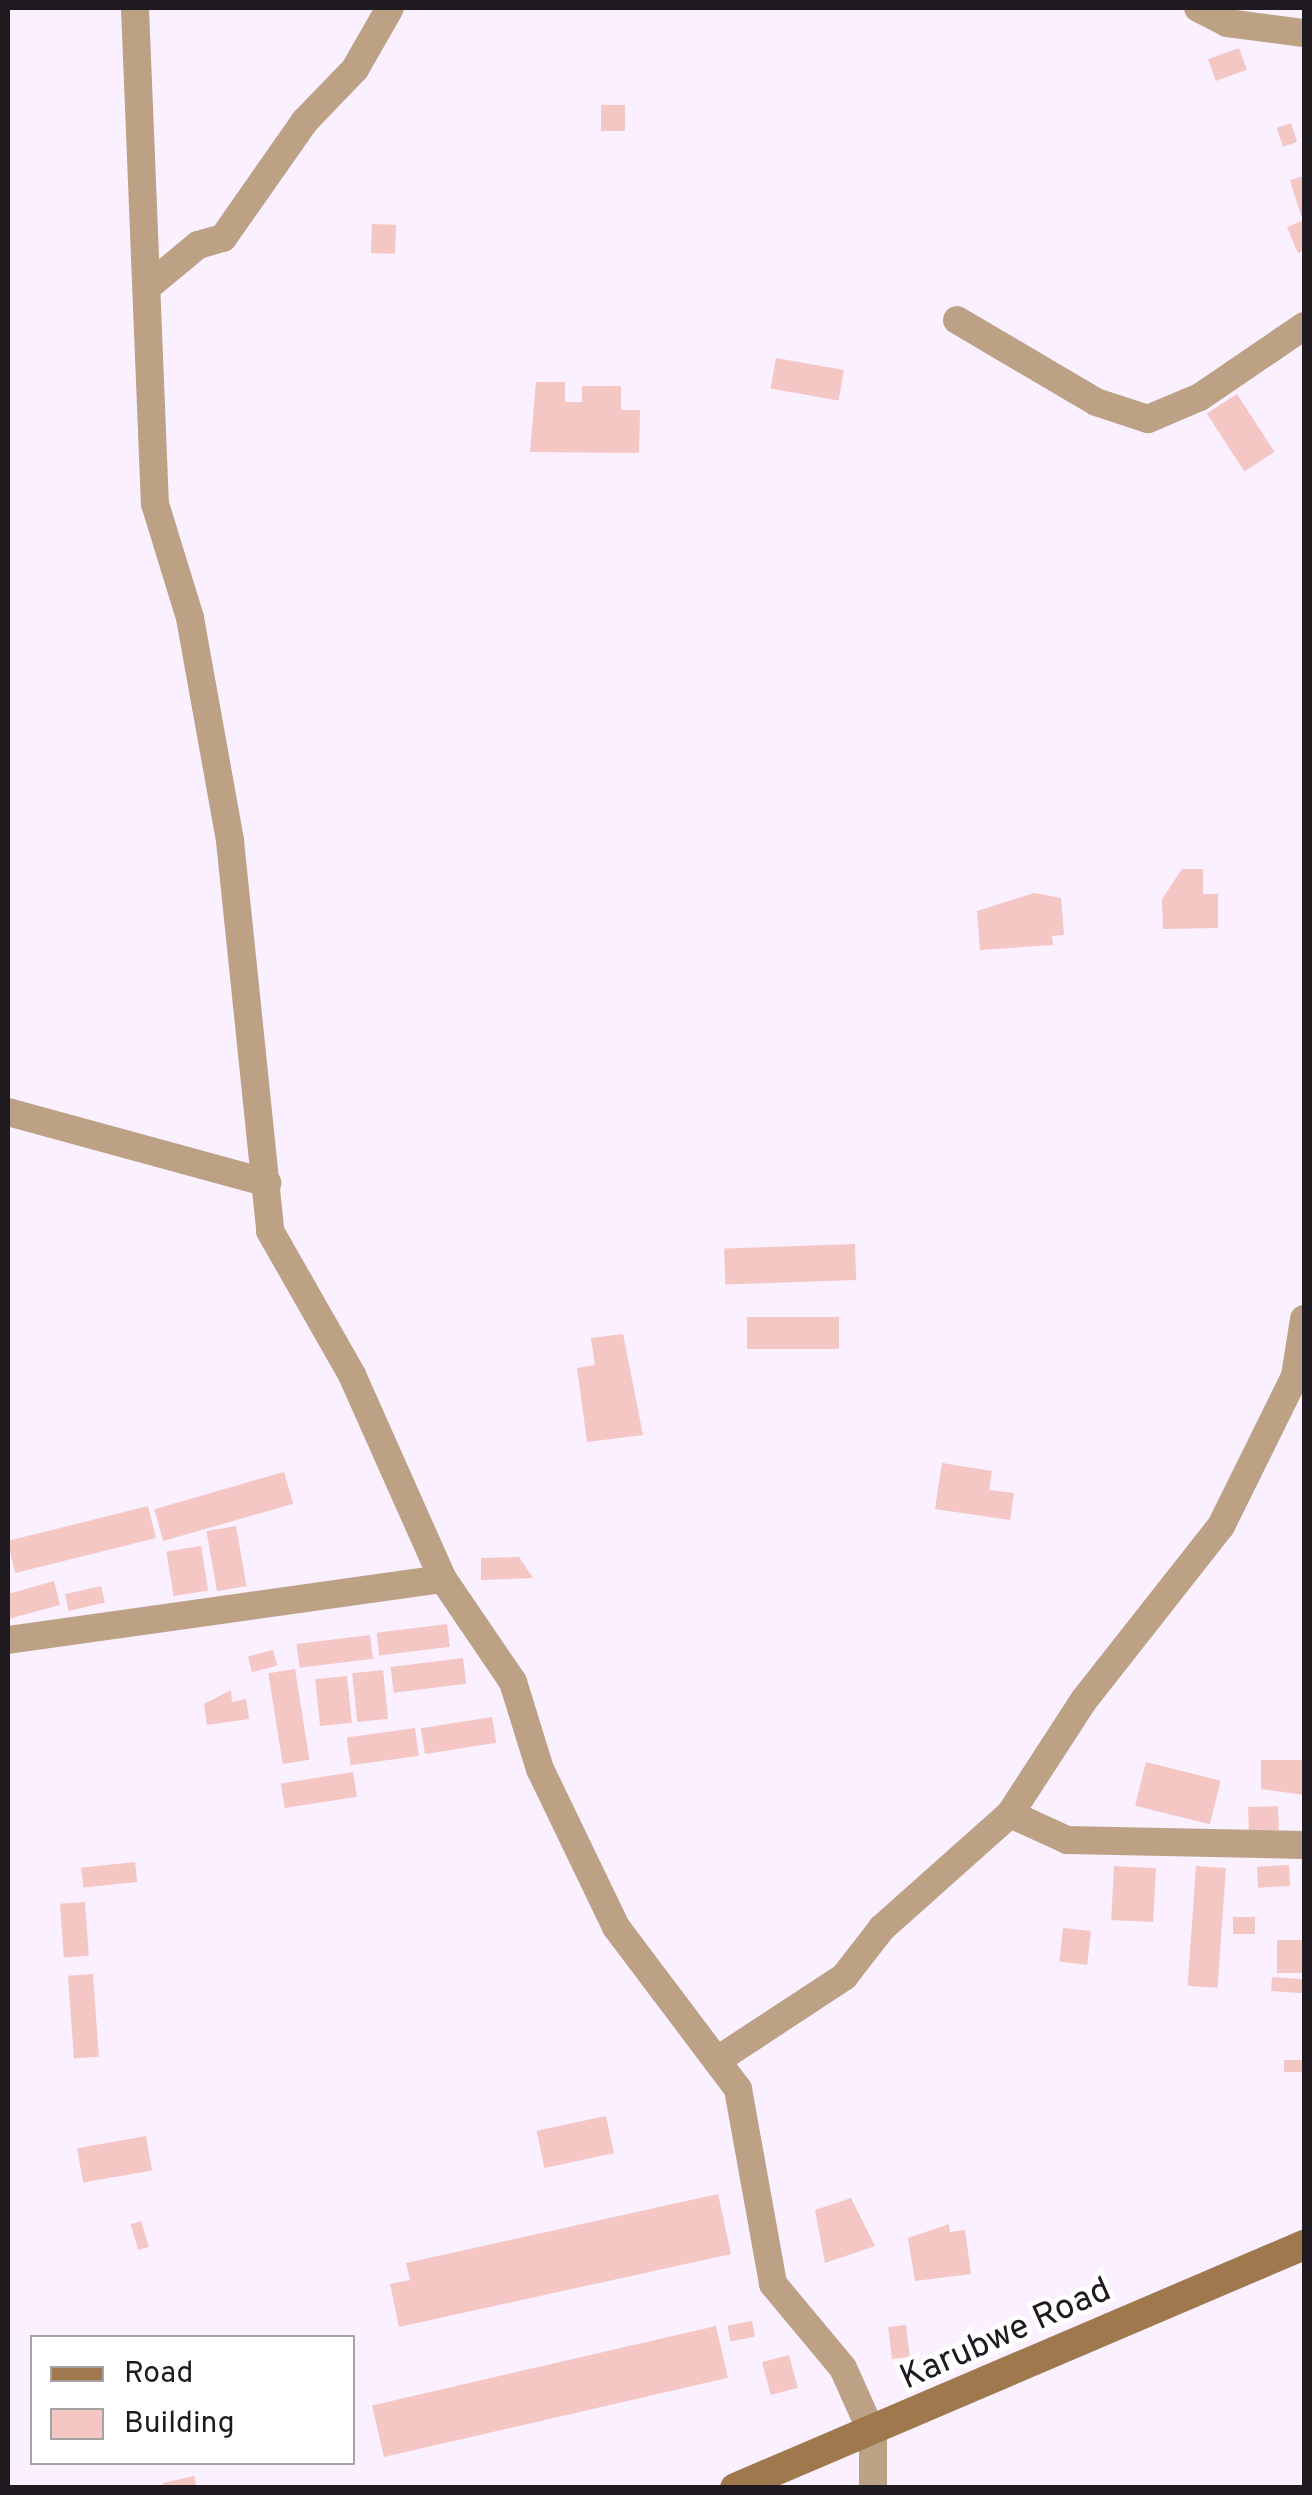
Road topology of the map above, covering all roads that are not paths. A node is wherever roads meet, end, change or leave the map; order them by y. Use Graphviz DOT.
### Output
graph roads {
  1 [pos="136,8"];
  2 [pos="390,8"];
  3 [pos="1198,8"];
  4 [pos="1304,33"];
  5 [pos="152,284"];
  6 [pos="957,320"];
  7 [pos="1304,326"];
  8 [pos="8,1112"];
  9 [pos="266,1183"];
  10 [pos="1304,1319"];
  11 [pos="443,1579"];
  12 [pos="8,1640"];
  13 [pos="1010,1814"];
  14 [pos="1304,1845"];
  15 [pos="722,2057"];
  16 [pos="1304,2245"];
  17 [pos="873,2435"];
  18 [pos="735,2488"];
  19 [pos="872,2488"];
  1 -- 5 [label="street"];
  2 -- 5 [label="street"];
  3 -- 4 [label="street"];
  5 -- 9 [label="street"];
  6 -- 7 [label="street"];
  8 -- 9 [label="street"];
  9 -- 11 [label="street"];
  10 -- 13 [label="street"];
  11 -- 12 [label="street"];
  11 -- 15 [label="street"];
  13 -- 14 [label="street"];
  13 -- 15 [label="street"];
  15 -- 17 [label="street"];
  16 -- 17 [label="street, Karubwe Road"];
  17 -- 18 [label="street, Karubwe Road"];
  17 -- 19 [label="street"];
}
